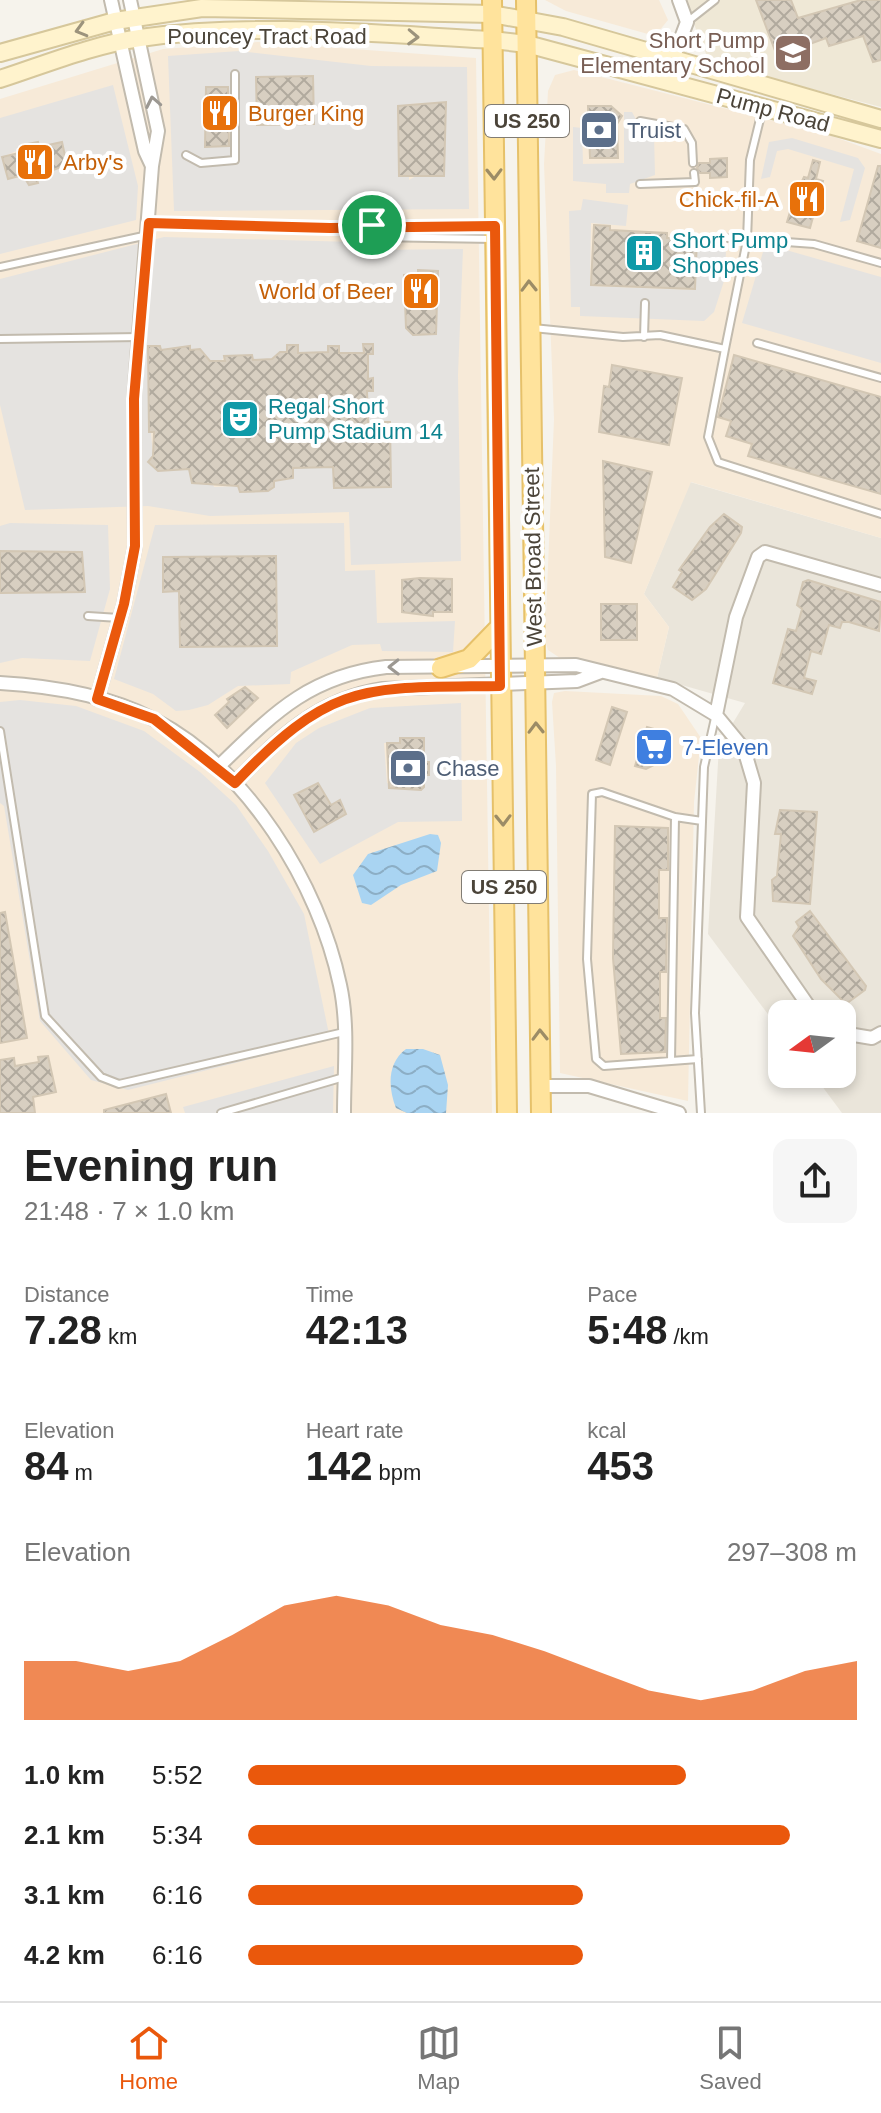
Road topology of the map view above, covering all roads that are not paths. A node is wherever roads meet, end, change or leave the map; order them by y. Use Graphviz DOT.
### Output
graph roads {
  1 [pos="111,0"];
  2 [pos="679,0"];
  3 [pos="715,0"];
  4 [pos="492,7"];
  5 [pos="132,8"];
  6 [pos="526,9"];
  7 [pos="115,21"];
  8 [pos="687,22"];
  9 [pos="139,38"];
  10 [pos="492,40"];
  11 [pos="120,42"];
  12 [pos="527,44"];
  13 [pos="0,53"];
  14 [pos="673,59"];
  15 [pos="235,74"];
  16 [pos="0,79"];
  17 [pos="763,107"];
  18 [pos="881,119"];
  19 [pos="640,121"];
  20 [pos="881,139"];
  21 [pos="186,155"];
  22 [pos="693,163"];
  23 [pos="152,166"];
  24 [pos="694,173"];
  25 [pos="640,184"];
  26 [pos="362,228"];
  27 [pos="149,229"];
  28 [pos="495,232"];
  29 [pos="714,237"];
  30 [pos="747,240"];
  31 [pos="881,263"];
  32 [pos="0,267"];
  33 [pos="645,303"];
  34 [pos="530,328"];
  35 [pos="140,337"];
  36 [pos="644,337"];
  37 [pos="0,339"];
  38 [pos="757,343"];
  39 [pos="725,349"];
  40 [pos="881,378"];
  41 [pos="881,514"];
  42 [pos="881,585"];
  43 [pos="88,616"];
  44 [pos="119,618"];
  45 [pos="500,627"];
  46 [pos="441,668"];
  47 [pos="535,676"];
  48 [pos="500,677"];
  49 [pos="0,683"];
  50 [pos="97,699"];
  51 [pos="716,715"];
  52 [pos="0,731"];
  53 [pos="218,767"];
  54 [pos="235,783"];
  55 [pos="9,790"];
  56 [pos="0,792"];
  57 [pos="675,817"];
  58 [pos="702,821"];
  59 [pos="804,1000"];
  60 [pos="344,1032"];
  61 [pos="881,1033"];
  62 [pos="856,1035"];
  63 [pos="698,1059"];
  64 [pos="671,1061"];
  65 [pos="344,1077"];
  66 [pos="541,1086"];
  67 [pos="221,1113"];
  68 [pos="344,1113"];
  69 [pos="507,1113"];
  70 [pos="541,1113"];
  71 [pos="679,1113"];
  72 [pos="701,1113"];
  1 -- 7 [label="street"];
  2 -- 8 [label="street"];
  3 -- 8 [label="lane"];
  4 -- 5 [label="main road, Pouncey Tract Road"];
  4 -- 6 [label="main road, Pouncey Tract Road"];
  4 -- 10 [label="main road, West Broad Street / US 250"];
  5 -- 7 [label="main road, Pouncey Tract Road"];
  5 -- 9 [label="street"];
  6 -- 12 [label="main road, West Broad Street / US 250"];
  6 -- 14 [label="main road, Pump Road"];
  7 -- 11 [label="street"];
  7 -- 13 [label="main road, Pouncey Tract Road, one-way"];
  8 -- 14 [label="street"];
  9 -- 10 [label="main road, Pouncey Tract Road, one-way"];
  9 -- 11 [label="main road, Pouncey Tract Road"];
  23 -- 9 [label="street, one-way"];
  10 -- 12 [label="main road, Pouncey Tract Road"];
  10 -- 28 [label="main road, West Broad Street / US 250, one-way"];
  11 -- 16 [label="main road, Pouncey Tract Road"];
  11 -- 23 [label="street"];
  12 -- 17 [label="main road, Pump Road"];
  34 -- 12 [label="main road, West Broad Street / US 250, one-way"];
  14 -- 18 [label="main road, Pump Road"];
  15 -- 21 [label="lane"];
  17 -- 20 [label="main road, Pump Road"];
  17 -- 30 [label="lane"];
  19 -- 22 [label="lane"];
  23 -- 27 [label="street"];
  24 -- 25 [label="lane"];
  26 -- 27 [label="lane"];
  26 -- 28 [label="lane"];
  26 -- 28 [label="lane"];
  27 -- 32 [label="lane"];
  27 -- 35 [label="street"];
  28 -- 45 [label="main road, West Broad Street / US 250"];
  29 -- 30 [label="lane"];
  30 -- 31 [label="lane"];
  30 -- 39 [label="lane"];
  33 -- 36 [label="lane"];
  34 -- 36 [label="lane"];
  34 -- 47 [label="main road, West Broad Street / US 250"];
  35 -- 37 [label="lane"];
  35 -- 44 [label="street"];
  36 -- 39 [label="lane"];
  38 -- 40 [label="lane"];
  39 -- 41 [label="lane"];
  42 -- 51 [label="street"];
  43 -- 44 [label="lane"];
  44 -- 50 [label="street"];
  45 -- 46 [label="main road"];
  45 -- 48 [label="main road, West Broad Street / US 250"];
  46 -- 48 [label="street"];
  46 -- 53 [label="street, one-way"];
  47 -- 48 [label="street"];
  47 -- 51 [label="street"];
  66 -- 47 [label="main road, West Broad Street / US 250, one-way"];
  48 -- 54 [label="street"];
  48 -- 69 [label="main road, West Broad Street / US 250, one-way"];
  49 -- 50 [label="street"];
  50 -- 53 [label="street"];
  51 -- 58 [label="lane"];
  51 -- 59 [label="street"];
  52 -- 55 [label="lane"];
  53 -- 54 [label="street"];
  54 -- 60 [label="street"];
  55 -- 56 [label="lane"];
  55 -- 60 [label="lane"];
  57 -- 58 [label="lane"];
  57 -- 64 [label="lane"];
  57 -- 64 [label="lane"];
  58 -- 63 [label="lane"];
  60 -- 65 [label="street"];
  61 -- 62 [label="street"];
  63 -- 64 [label="lane"];
  63 -- 72 [label="lane"];
  65 -- 67 [label="lane"];
  65 -- 68 [label="street"];
  66 -- 70 [label="main road, West Broad Street / US 250"];
  66 -- 71 [label="street"];
}
